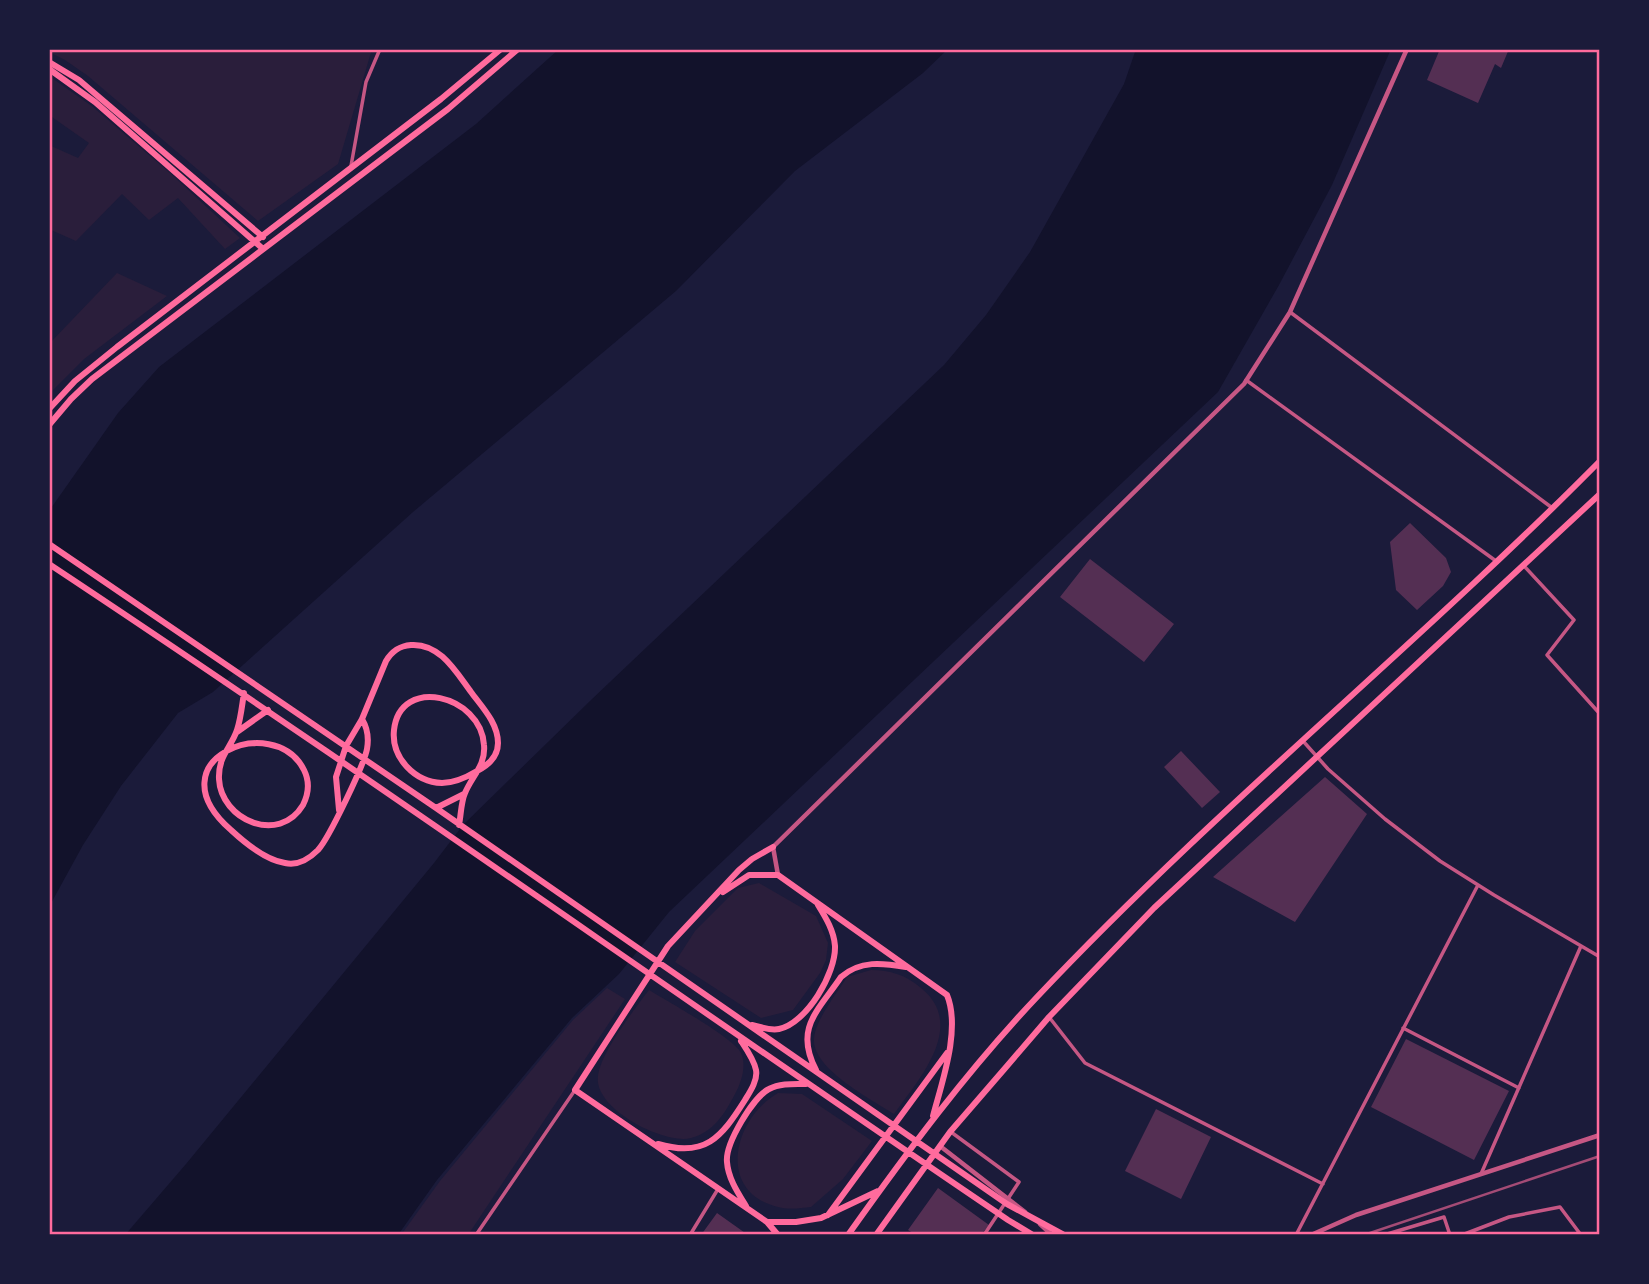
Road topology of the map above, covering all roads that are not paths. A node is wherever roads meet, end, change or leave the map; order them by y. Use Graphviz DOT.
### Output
graph roads {
  1 [pos="380,49"];
  2 [pos="501,49"];
  3 [pos="518,49"];
  4 [pos="1408,49"];
  5 [pos="49,62"];
  6 [pos="49,69"];
  7 [pos="351,168"];
  8 [pos="261,236"];
  9 [pos="254,241"];
  10 [pos="269,243"];
  11 [pos="262,248"];
  12 [pos="1290,312"];
  13 [pos="1246,380"];
  14 [pos="49,409"];
  15 [pos="49,425"];
  16 [pos="1600,461"];
  17 [pos="1600,494"];
  18 [pos="1553,508"];
  19 [pos="49,544"];
  20 [pos="1496,561"];
  21 [pos="49,564"];
  22 [pos="1524,566"];
  23 [pos="244,693"];
  24 [pos="268,710"];
  25 [pos="1600,714"];
  26 [pos="362,719"];
  27 [pos="237,732"];
  28 [pos="1301,739"];
  29 [pos="1317,755"];
  30 [pos="464,794"];
  31 [pos="436,808"];
  32 [pos="339,810"];
  33 [pos="459,825"];
  34 [pos="773,847"];
  35 [pos="778,874"];
  36 [pos="1478,885"];
  37 [pos="713,899"];
  38 [pos="816,902"];
  39 [pos="1581,946"];
  40 [pos="1600,957"];
  41 [pos="908,967"];
  42 [pos="1049,1017"];
  43 [pos="747,1023"];
  44 [pos="1404,1028"];
  45 [pos="738,1037"];
  46 [pos="948,1051"];
  47 [pos="817,1072"];
  48 [pos="806,1084"];
  49 [pos="1519,1088"];
  50 [pos="575,1090"];
  51 [pos="932,1117"];
  52 [pos="950,1132"];
  53 [pos="1600,1135"];
  54 [pos="650,1142"];
  55 [pos="940,1146"];
  56 [pos="1481,1174"];
  57 [pos="1323,1184"];
  58 [pos="718,1189"];
  59 [pos="879,1191"];
  60 [pos="1009,1197"];
  61 [pos="747,1208"];
  62 [pos="828,1215"];
  63 [pos="767,1222"];
  64 [pos="476,1235"];
  65 [pos="690,1235"];
  66 [pos="778,1235"];
  67 [pos="848,1235"];
  68 [pos="876,1235"];
  69 [pos="984,1235"];
  70 [pos="1033,1235"];
  71 [pos="1052,1235"];
  72 [pos="1064,1235"];
  73 [pos="1296,1235"];
  74 [pos="1311,1235"];
  75 [pos="1384,1235"];
  76 [pos="1450,1235"];
  77 [pos="1462,1235"];
  78 [pos="1581,1235"];
  1 -- 7 [label="street"];
  2 -- 7 [label="main road"];
  3 -- 10 [label="main road"];
  4 -- 12 [label="street"];
  5 -- 8 [label="main road"];
  6 -- 9 [label="main road"];
  7 -- 8 [label="main road"];
  8 -- 9 [label="main road"];
  8 -- 10 [label="main road"];
  9 -- 11 [label="main road"];
  9 -- 14 [label="main road"];
  10 -- 11 [label="main road"];
  11 -- 15 [label="main road"];
  12 -- 13 [label="street"];
  12 -- 18 [label="street"];
  13 -- 20 [label="street"];
  13 -- 34 [label="street"];
  16 -- 18 [label="main road"];
  17 -- 22 [label="main road"];
  18 -- 20 [label="main road"];
  19 -- 31 [label="main road"];
  20 -- 28 [label="main road"];
  21 -- 23 [label="main road"];
  22 -- 25 [label="street"];
  22 -- 29 [label="main road"];
  23 -- 24 [label="main road"];
  23 -- 27 [label="main road"];
  24 -- 27 [label="main road"];
  24 -- 45 [label="main road"];
  26 -- 30 [label="main road"];
  26 -- 32 [label="main road"];
  26 -- 32 [label="main road"];
  27 -- 32 [label="main road"];
  28 -- 29 [label="street"];
  28 -- 51 [label="main road"];
  29 -- 36 [label="street"];
  29 -- 42 [label="main road"];
  30 -- 31 [label="main road"];
  30 -- 33 [label="main road"];
  31 -- 33 [label="main road"];
  33 -- 43 [label="main road"];
  34 -- 35 [label="street"];
  34 -- 37 [label="main road"];
  35 -- 37 [label="main road"];
  35 -- 38 [label="main road"];
  36 -- 39 [label="street"];
  36 -- 44 [label="street"];
  37 -- 50 [label="main road"];
  38 -- 41 [label="main road"];
  38 -- 43 [label="main road"];
  39 -- 40 [label="street"];
  39 -- 49 [label="street"];
  41 -- 46 [label="main road"];
  41 -- 47 [label="main road"];
  42 -- 52 [label="main road"];
  42 -- 57 [label="street"];
  43 -- 47 [label="main road"];
  44 -- 49 [label="street"];
  44 -- 57 [label="street"];
  45 -- 48 [label="main road"];
  45 -- 54 [label="main road"];
  46 -- 51 [label="main road"];
  46 -- 62 [label="main road"];
  47 -- 72 [label="main road"];
  48 -- 61 [label="main road"];
  48 -- 70 [label="main road"];
  49 -- 56 [label="street"];
  50 -- 54 [label="main road"];
  50 -- 64 [label="street"];
  51 -- 59 [label="main road"];
  52 -- 55 [label="main road"];
  52 -- 60 [label="street"];
  53 -- 56 [label="street"];
  54 -- 58 [label="main road"];
  55 -- 60 [label="street"];
  55 -- 68 [label="main road"];
  56 -- 74 [label="street"];
  57 -- 73 [label="street"];
  58 -- 61 [label="main road"];
  58 -- 65 [label="street"];
  59 -- 62 [label="main road"];
  59 -- 67 [label="main road"];
  60 -- 69 [label="street"];
  60 -- 71 [label="street"];
  61 -- 63 [label="main road"];
  62 -- 63 [label="main road"];
  63 -- 66 [label="main road"];
  75 -- 76 [label="street"];
  77 -- 78 [label="street"];
}
